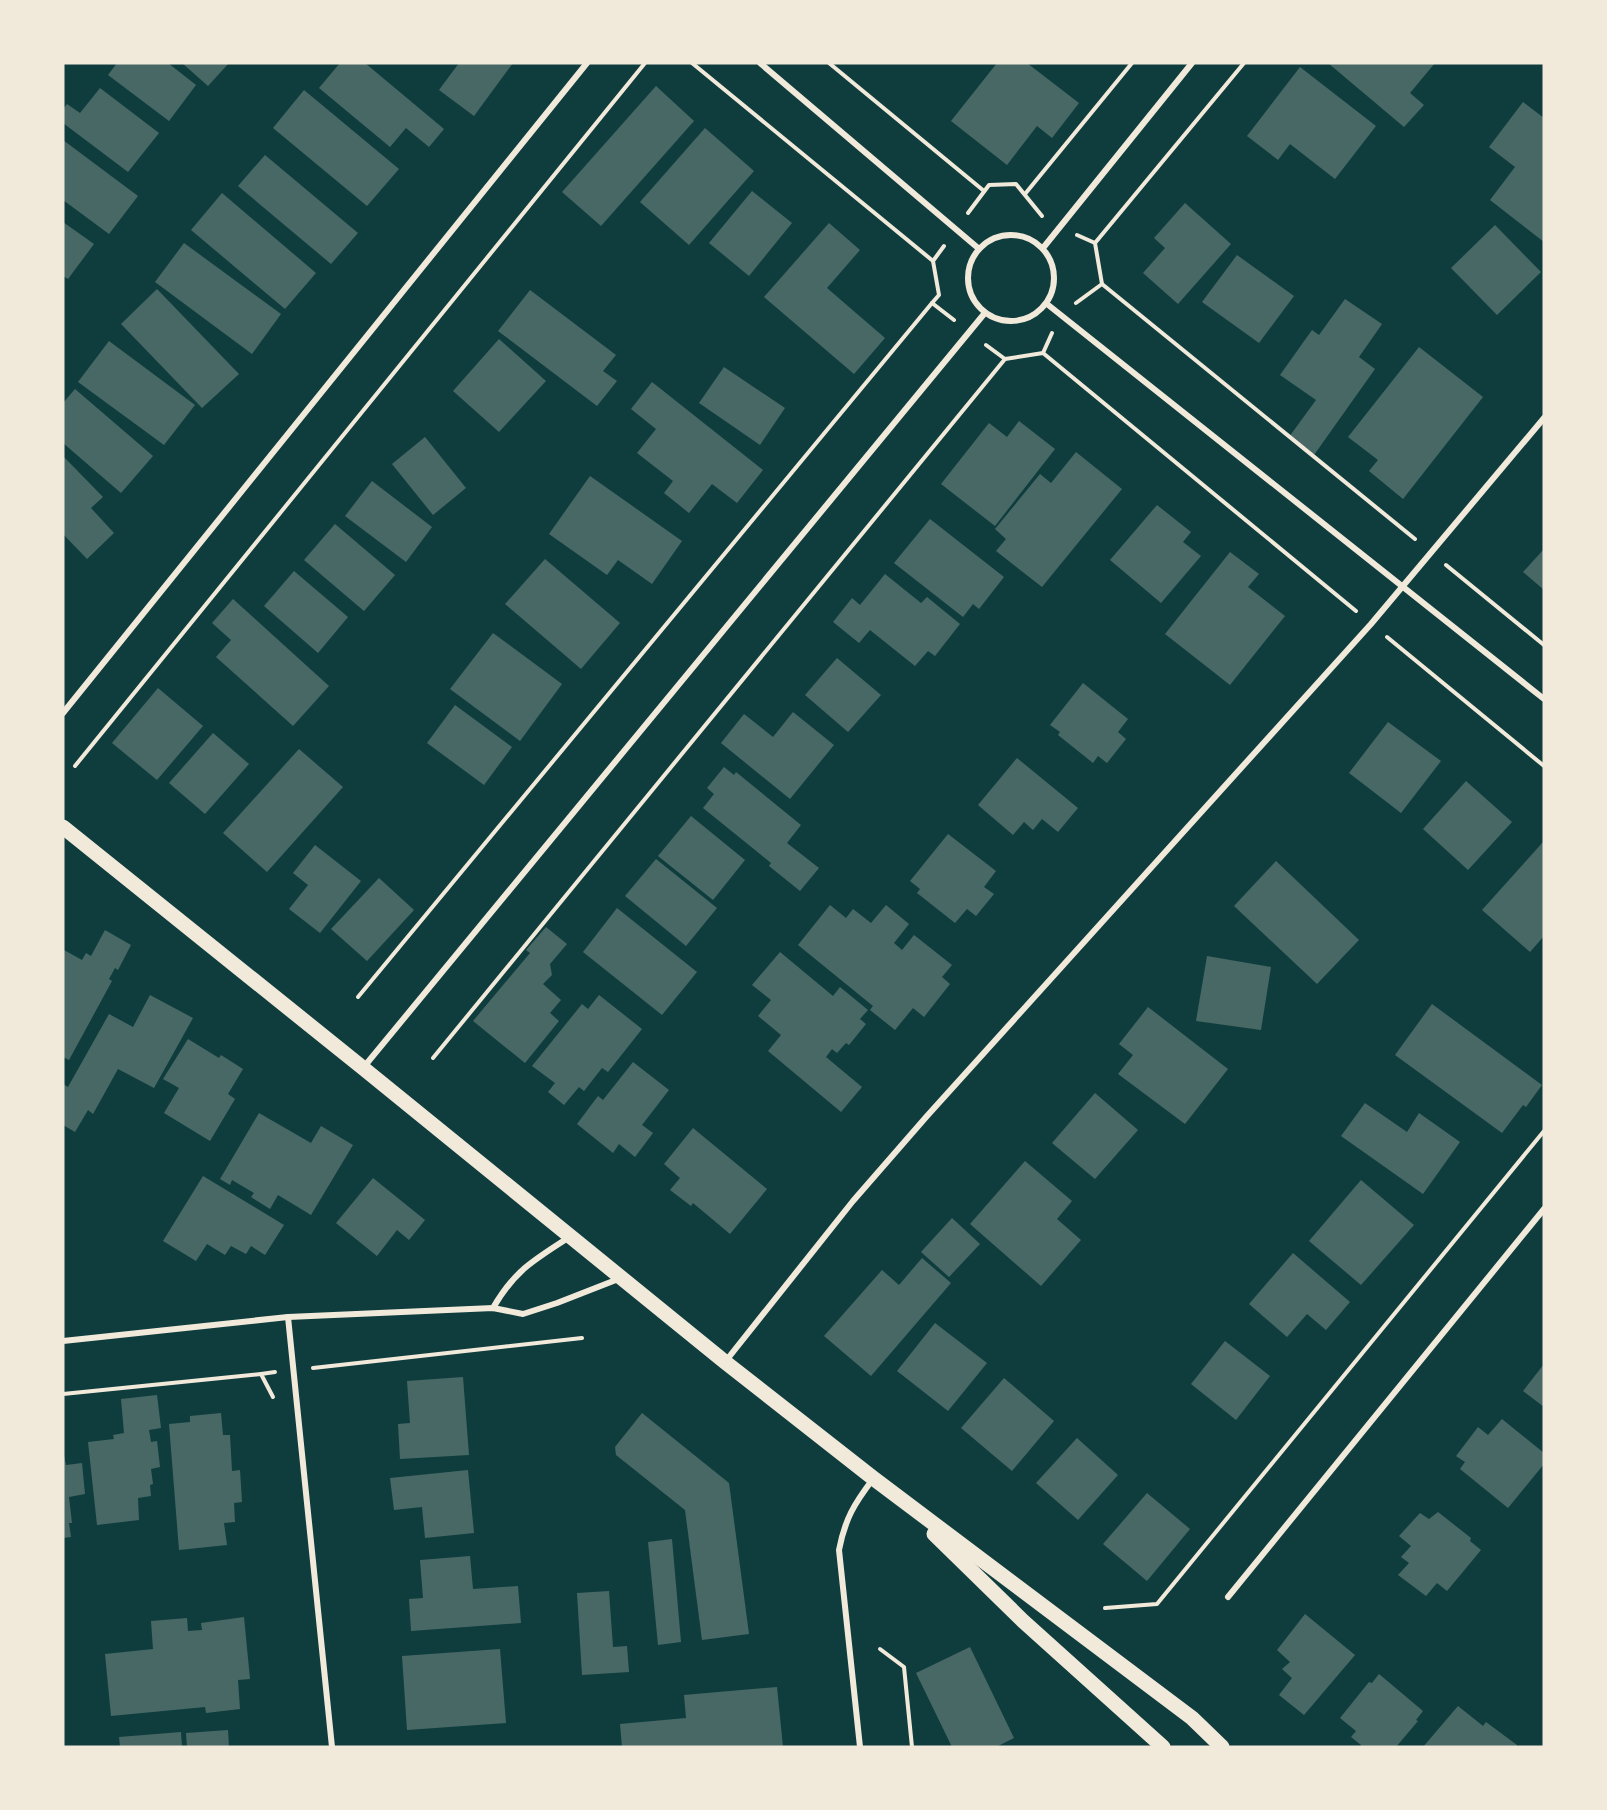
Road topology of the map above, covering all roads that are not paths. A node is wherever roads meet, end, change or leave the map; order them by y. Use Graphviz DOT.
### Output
graph roads {
  1 [pos="588,63"];
  2 [pos="760,63"];
  3 [pos="1191,63"];
  4 [pos="978,248"];
  5 [pos="1043,248"];
  6 [pos="1047,304"];
  7 [pos="984,314"];
  8 [pos="1544,418"];
  9 [pos="1404,586"];
  10 [pos="1544,699"];
  11 [pos="63,713"];
  12 [pos="63,827"];
  13 [pos="363,1068"];
  14 [pos="1544,1209"];
  15 [pos="570,1237"];
  16 [pos="621,1278"];
  17 [pos="493,1308"];
  18 [pos="288,1317"];
  19 [pos="63,1341"];
  20 [pos="725,1362"];
  21 [pos="873,1478"];
  22 [pos="889,1490"];
  23 [pos="1228,1597"];
  24 [pos="333,1747"];
  25 [pos="860,1747"];
  26 [pos="1163,1747"];
  27 [pos="1222,1747"];
  1 -- 11 [label="street"];
  2 -- 4 [label="street"];
  3 -- 5 [label="street"];
  4 -- 5 [label="street"];
  4 -- 7 [label="street"];
  5 -- 6 [label="street"];
  6 -- 7 [label="street"];
  6 -- 9 [label="street"];
  7 -- 13 [label="street"];
  8 -- 9 [label="street"];
  9 -- 10 [label="street"];
  9 -- 20 [label="street"];
  12 -- 13 [label="main road"];
  13 -- 15 [label="main road"];
  14 -- 23 [label="street"];
  15 -- 16 [label="main road"];
  15 -- 17 [label="street"];
  16 -- 17 [label="street"];
  16 -- 20 [label="main road"];
  17 -- 18 [label="street"];
  18 -- 19 [label="street"];
  18 -- 24 [label="street"];
  20 -- 21 [label="main road"];
  21 -- 22 [label="main road"];
  21 -- 25 [label="street"];
  22 -- 26 [label="main road"];
  22 -- 27 [label="main road"];
}
